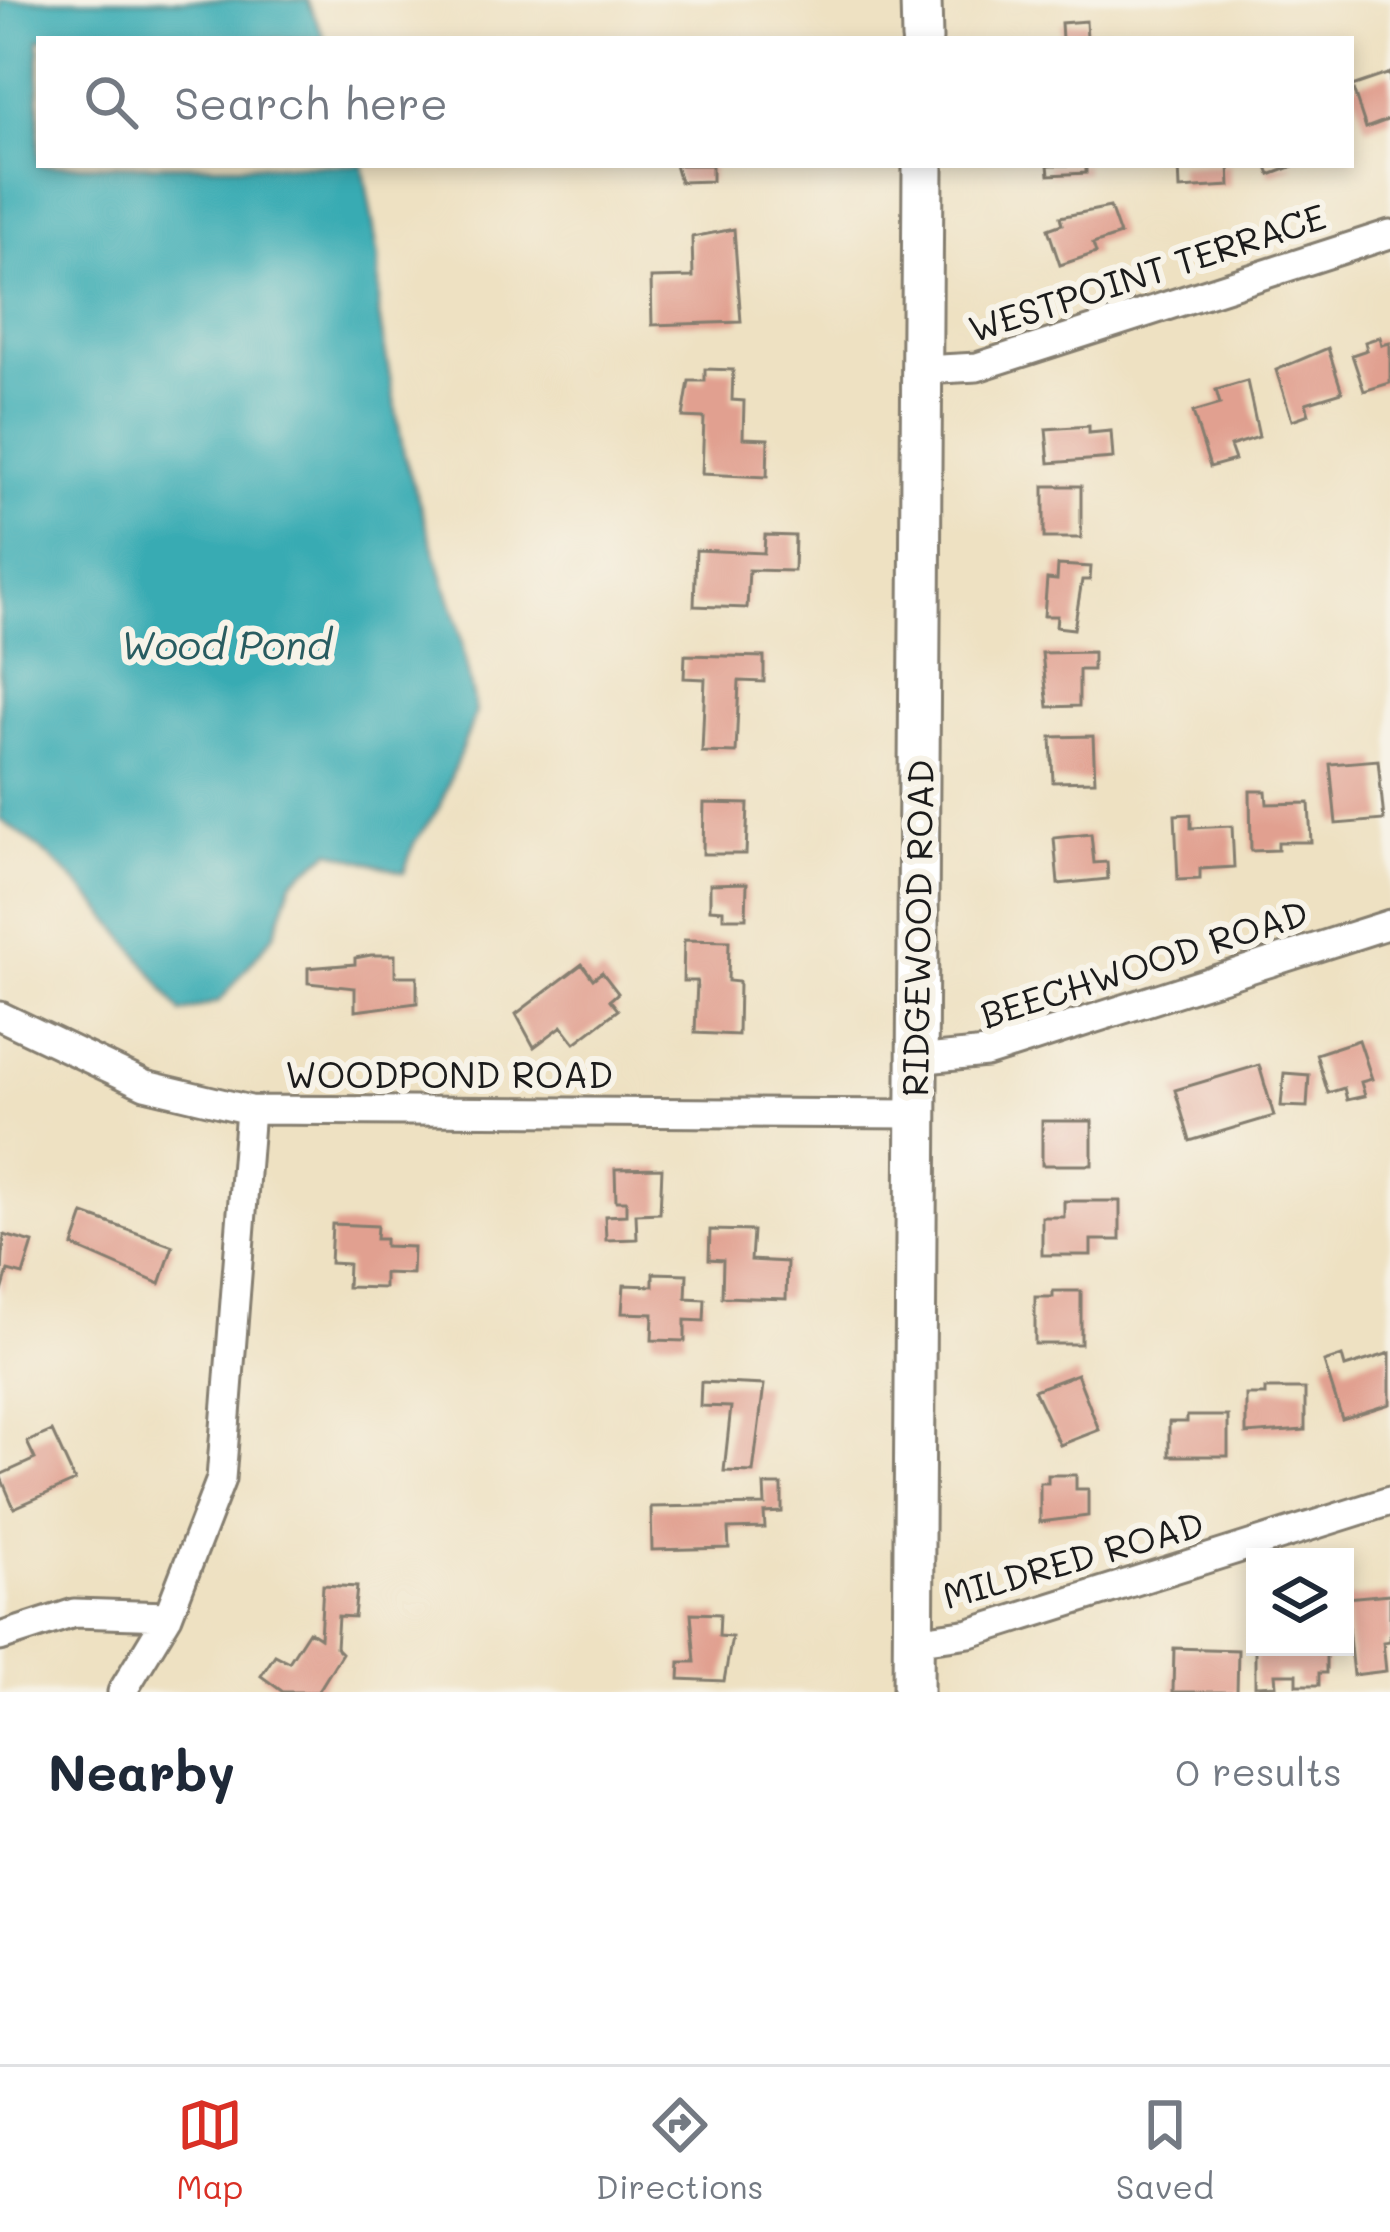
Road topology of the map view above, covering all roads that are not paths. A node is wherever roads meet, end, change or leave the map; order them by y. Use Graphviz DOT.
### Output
graph roads {
  1 [pos="921,0"];
  2 [pos="922,36"];
  3 [pos="923,168"];
  4 [pos="1390,234"];
  5 [pos="923,370"];
  6 [pos="1390,923"];
  7 [pos="0,1016"];
  8 [pos="916,1060"];
  9 [pos="250,1110"];
  10 [pos="916,1114"];
  11 [pos="1390,1501"];
  12 [pos="168,1616"];
  13 [pos="0,1637"];
  14 [pos="914,1641"];
  15 [pos="122,1692"];
  16 [pos="913,1692"];
  1 -- 2 [label="main road"];
  3 -- 5 [label="main road, RIDGEWOOD ROAD"];
  4 -- 5 [label="street, WESTPOINT TERRACE"];
  5 -- 8 [label="main road, RIDGEWOOD ROAD"];
  6 -- 8 [label="street, BEECHWOOD ROAD"];
  7 -- 9 [label="street, WOODPOND ROAD"];
  8 -- 10 [label="main road, RIDGEWOOD ROAD"];
  9 -- 10 [label="street, WOODPOND ROAD"];
  9 -- 12 [label="street"];
  10 -- 14 [label="main road, RIDGEWOOD ROAD"];
  11 -- 14 [label="street, MILDRED ROAD"];
  12 -- 13 [label="street"];
  12 -- 15 [label="street"];
  14 -- 16 [label="main road, RIDGEWOOD ROAD"];
}
